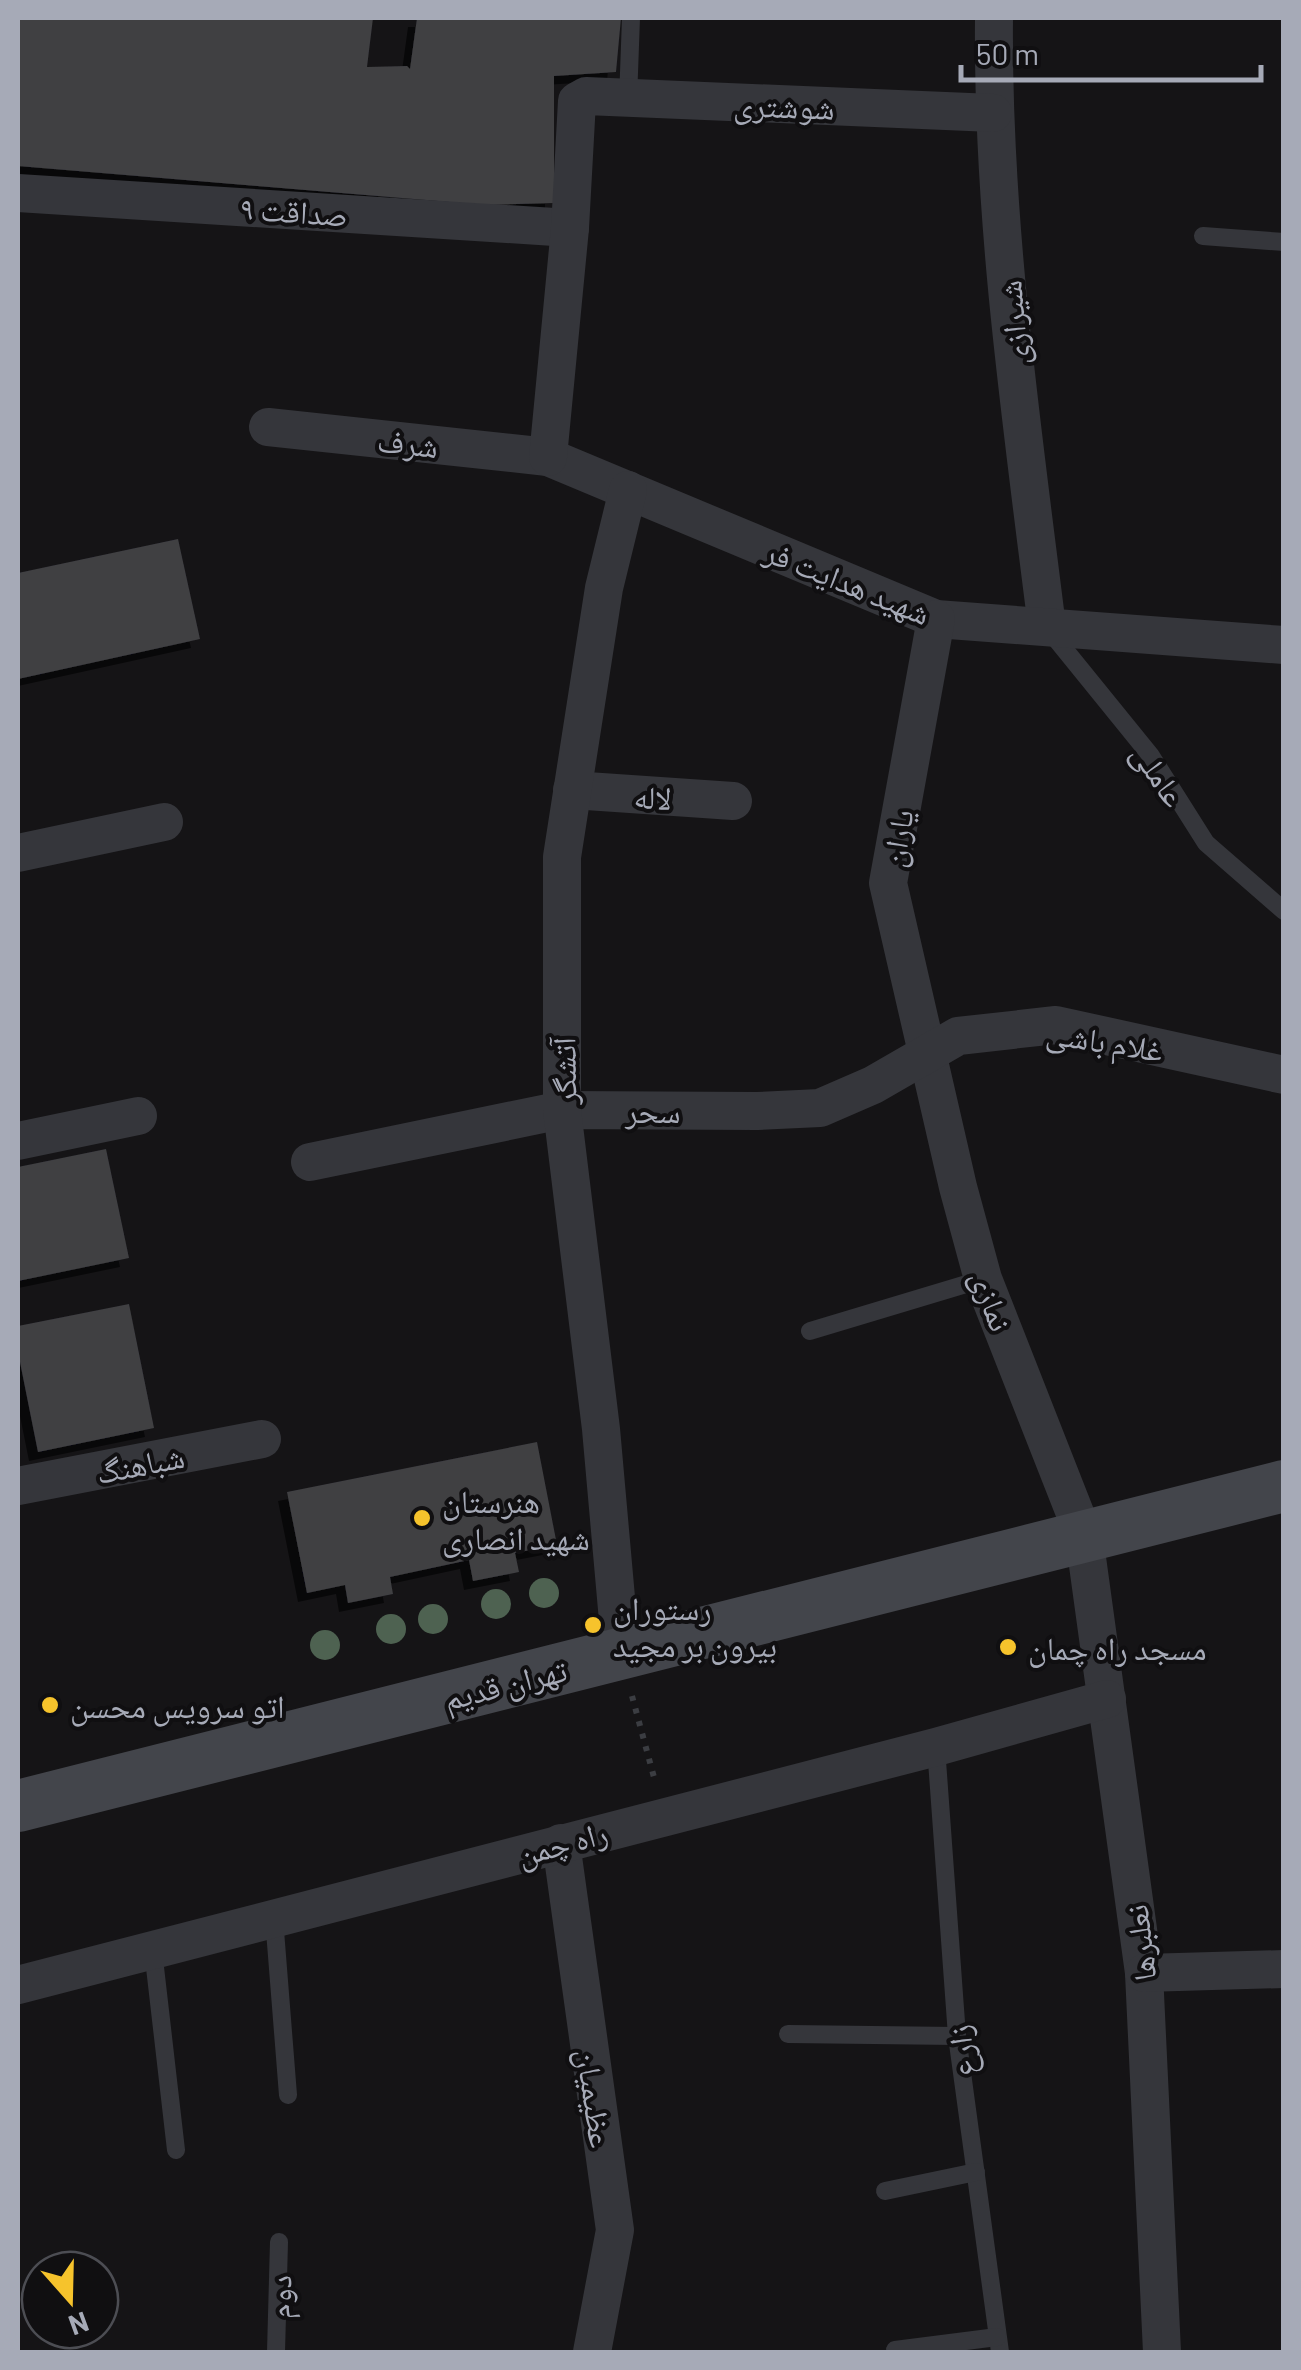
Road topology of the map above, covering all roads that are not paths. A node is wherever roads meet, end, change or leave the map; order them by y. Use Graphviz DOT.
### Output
graph roads {
  1 [pos="631,18"];
  2 [pos="994,18"];
  3 [pos="628,100"];
  4 [pos="993,113"];
  5 [pos="18,193"];
  6 [pos="570,228"];
  7 [pos="1203,236"];
  8 [pos="1284,242"];
  9 [pos="268,427"];
  10 [pos="548,457"];
  11 [pos="628,490"];
  12 [pos="936,619"];
  13 [pos="1047,627"];
  14 [pos="1284,645"];
  15 [pos="572,790"];
  16 [pos="733,802"];
  17 [pos="164,822"];
  18 [pos="18,853"];
  19 [pos="1284,911"];
  20 [pos="930,1055"];
  21 [pos="1284,1075"];
  22 [pos="562,1110"];
  23 [pos="138,1116"];
  24 [pos="18,1141"];
  25 [pos="310,1162"];
  26 [pos="984,1279"];
  27 [pos="810,1332"];
  28 [pos="262,1440"];
  29 [pos="18,1486"];
  30 [pos="1284,1486"];
  31 [pos="1084,1536"];
  32 [pos="621,1654"];
  33 [pos="1106,1699"];
  34 [pos="936,1747"];
  35 [pos="18,1806"];
  36 [pos="560,1842"];
  37 [pos="274,1918"];
  38 [pos="153,1950"];
  39 [pos="1284,1969"];
  40 [pos="1144,1973"];
  41 [pos="18,1985"];
  42 [pos="788,2034"];
  43 [pos="957,2036"];
  44 [pos="288,2096"];
  45 [pos="176,2150"];
  46 [pos="976,2172"];
  47 [pos="885,2191"];
  48 [pos="279,2242"];
  49 [pos="998,2345"];
  50 [pos="895,2350"];
  51 [pos="276,2352"];
  52 [pos="592,2352"];
  53 [pos="1162,2352"];
  1 -- 3 [label="lane"];
  2 -- 4 [label="street, شیرازی"];
  3 -- 4 [label="street, شوشتری"];
  3 -- 6 [label="street, شوشتری"];
  4 -- 13 [label="street, شیرازی"];
  5 -- 6 [label="street, صداقت ۹"];
  6 -- 10 [label="street"];
  7 -- 8 [label="lane"];
  9 -- 10 [label="street, شرف"];
  10 -- 11 [label="street, شهید هدایت فر"];
  11 -- 12 [label="street, شهید هدایت فر"];
  11 -- 15 [label="street, آتشگر"];
  12 -- 13 [label="street, شهید هدایت فر"];
  12 -- 20 [label="street, یاران"];
  13 -- 14 [label="street, شهید هدایت فر"];
  13 -- 19 [label="lane, عاملی"];
  15 -- 16 [label="street, لاله"];
  15 -- 22 [label="street, آتشگر"];
  17 -- 18 [label="street"];
  20 -- 21 [label="street, غلام باشی"];
  20 -- 22 [label="street, سحر"];
  20 -- 26 [label="street, نمازی"];
  22 -- 25 [label="street, سحر"];
  22 -- 32 [label="street, آتشگر"];
  23 -- 24 [label="street"];
  26 -- 27 [label="lane"];
  26 -- 31 [label="street, نمازی"];
  28 -- 29 [label="street, شباهنگ"];
  30 -- 31 [label="main road, تهران قدیم"];
  31 -- 32 [label="main road, تهران قدیم"];
  31 -- 33 [label="street, نعلبرها"];
  32 -- 35 [label="main road, تهران قدیم"];
  33 -- 34 [label="street, راه چمن"];
  33 -- 40 [label="street, نعلبرها"];
  34 -- 36 [label="street, راه چمن"];
  34 -- 43 [label="lane, زارع"];
  36 -- 37 [label="street, راه چمن"];
  36 -- 52 [label="street, عظیمیان"];
  37 -- 38 [label="street, راه چمن"];
  37 -- 44 [label="lane"];
  38 -- 41 [label="street, راه چمن"];
  38 -- 45 [label="lane"];
  39 -- 40 [label="street"];
  40 -- 53 [label="street, نعلبرها"];
  42 -- 43 [label="lane"];
  43 -- 46 [label="lane, زارع"];
  46 -- 47 [label="lane"];
  46 -- 49 [label="lane, زارع"];
  48 -- 51 [label="lane, دوم"];
  49 -- 50 [label="lane"];
}
